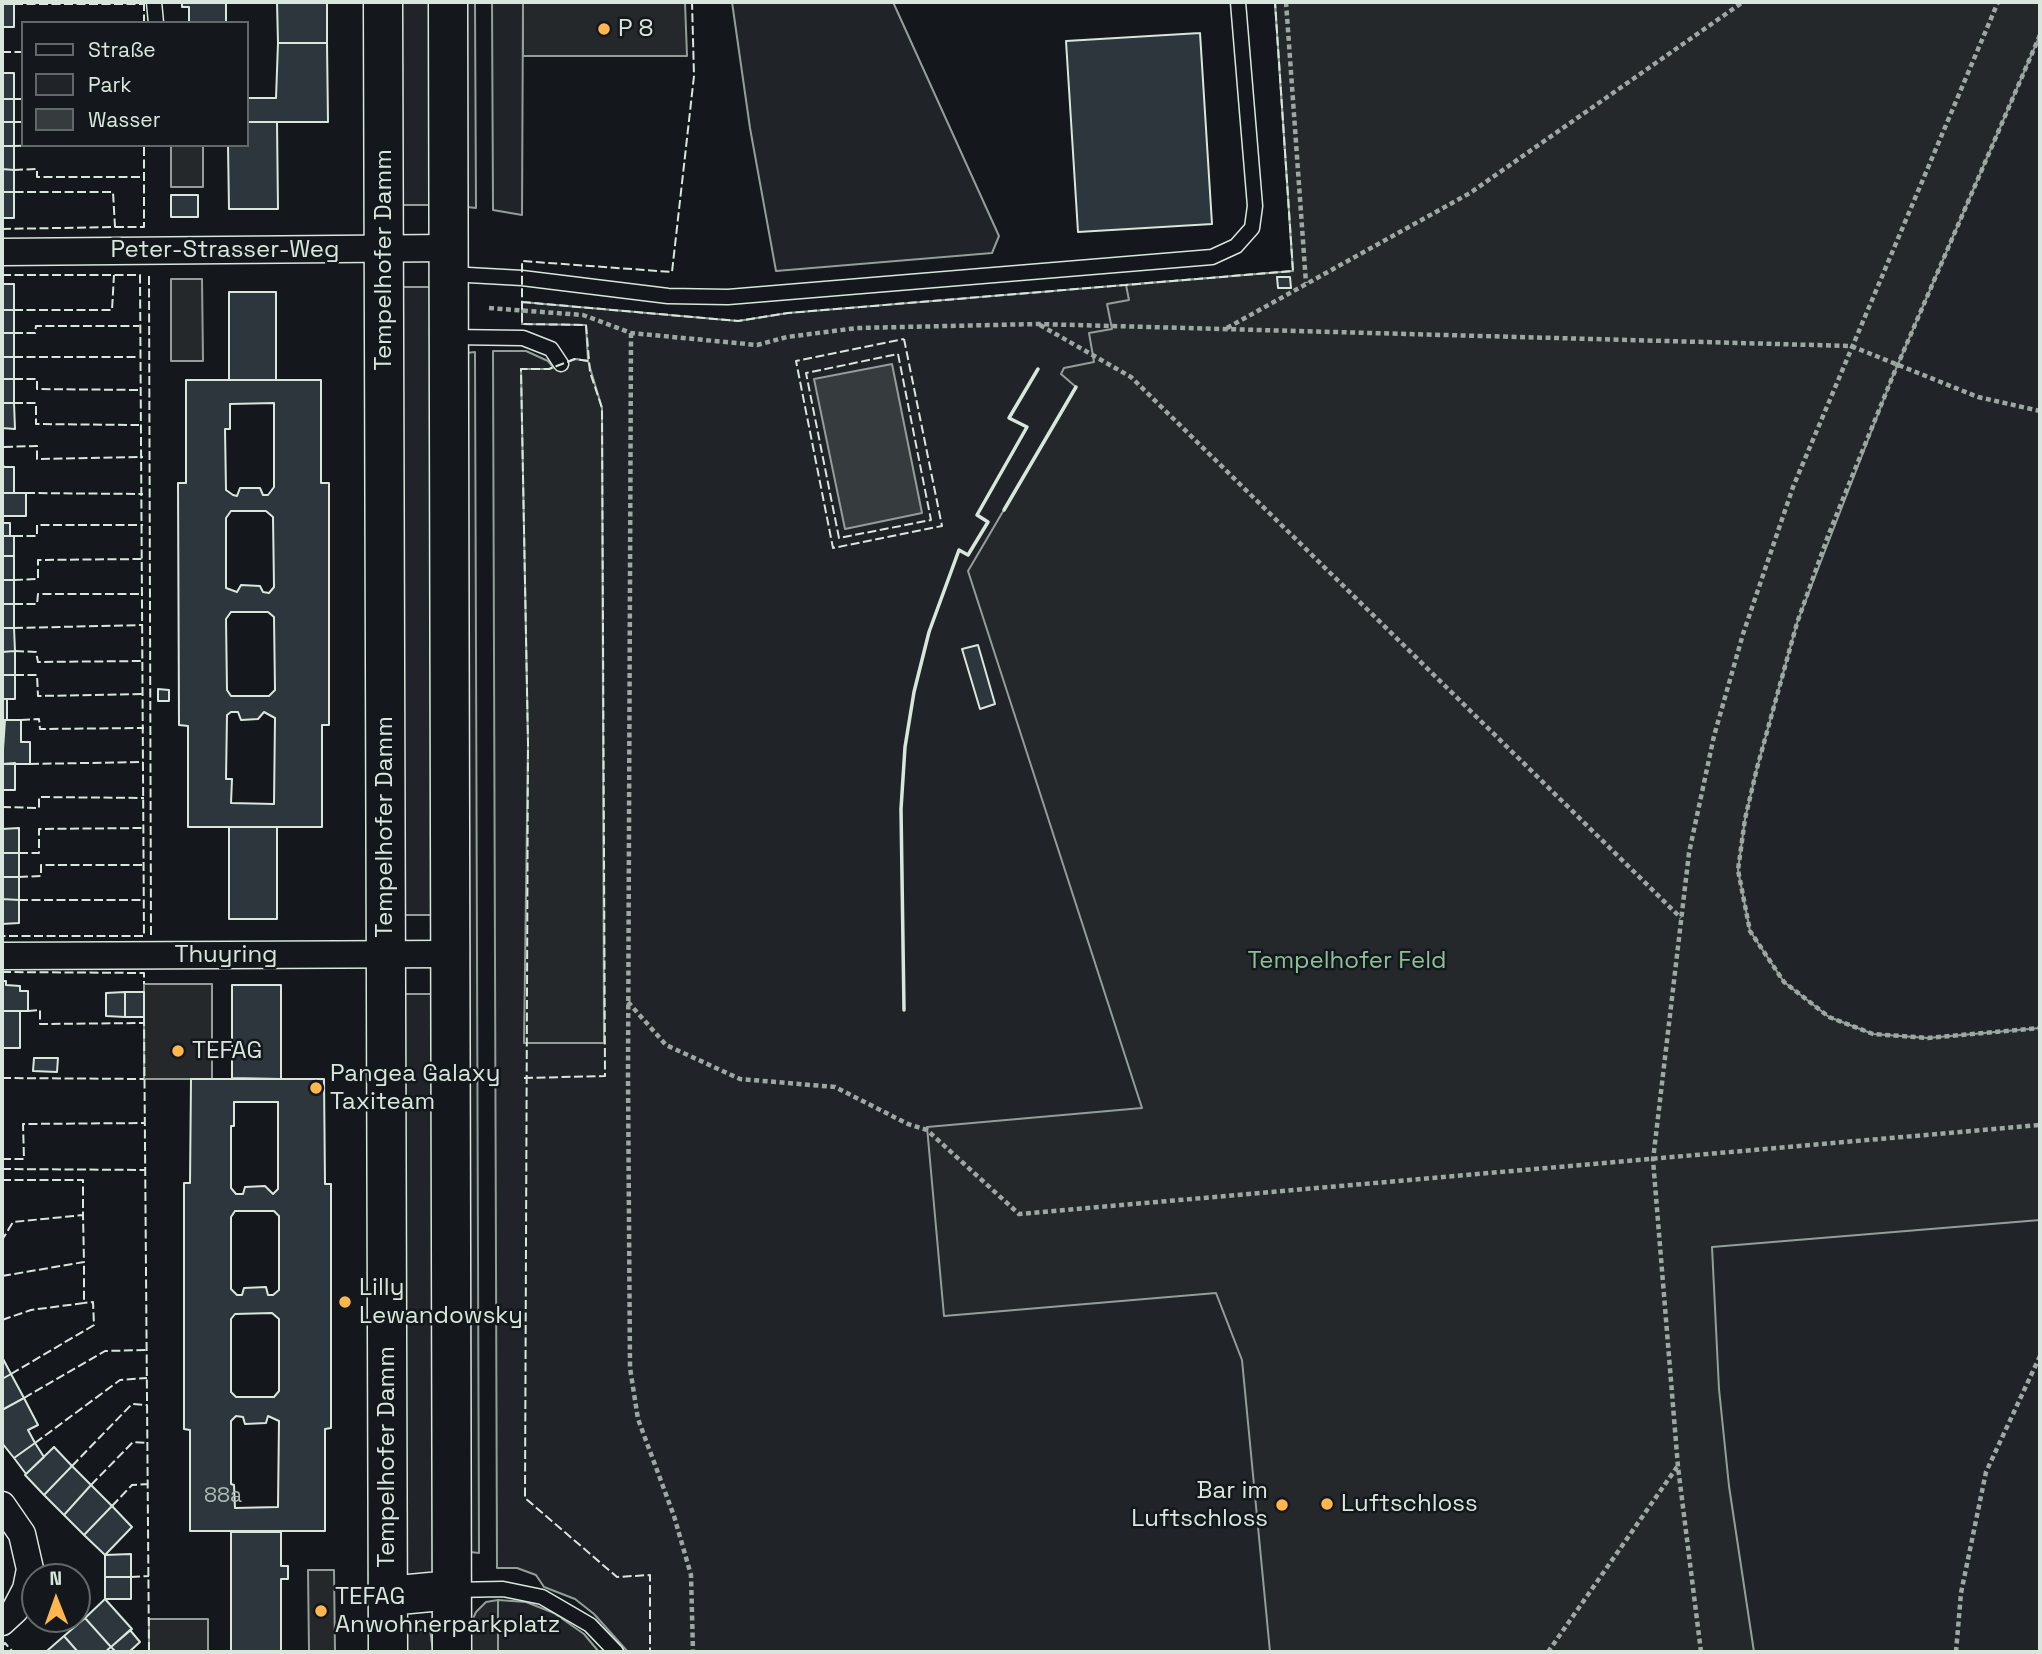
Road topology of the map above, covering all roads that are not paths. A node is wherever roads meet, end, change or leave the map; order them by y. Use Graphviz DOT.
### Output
graph roads {
  1 [pos="154,2"];
  2 [pos="383,2"];
  3 [pos="448,2"];
  4 [pos="1238,2"];
  5 [pos="156,21"];
  6 [pos="384,249"];
  7 [pos="2,252"];
  8 [pos="448,261"];
  9 [pos="448,337"];
  10 [pos="561,364"];
  11 [pos="386,954"];
  12 [pos="450,954"];
  13 [pos="2,956"];
  14 [pos="2,1505"];
  15 [pos="452,1590"];
  16 [pos="388,1597"];
  17 [pos="2,1622"];
  18 [pos="388,1652"];
  19 [pos="452,1652"];
  20 [pos="616,1652"];
  1 -- 5 [label="lane"];
  2 -- 6 [label="main road, Tempelhofer Damm"];
  3 -- 8 [label="main road"];
  4 -- 8 [label="lane"];
  6 -- 7 [label="street, Peter-Strasser-Weg"];
  6 -- 8 [label="street, Peter-Strasser-Weg"];
  6 -- 11 [label="main road, Tempelhofer Damm"];
  8 -- 9 [label="main road"];
  9 -- 10 [label="lane"];
  9 -- 12 [label="main road"];
  11 -- 12 [label="street, Thuyring"];
  11 -- 13 [label="street, Thuyring"];
  11 -- 16 [label="main road, Tempelhofer Damm"];
  12 -- 15 [label="main road"];
  14 -- 17 [label="street"];
  15 -- 16 [label="main road"];
  15 -- 19 [label="main road"];
  15 -- 20 [label="lane"];
  16 -- 18 [label="main road, Tempelhofer Damm"];
}
